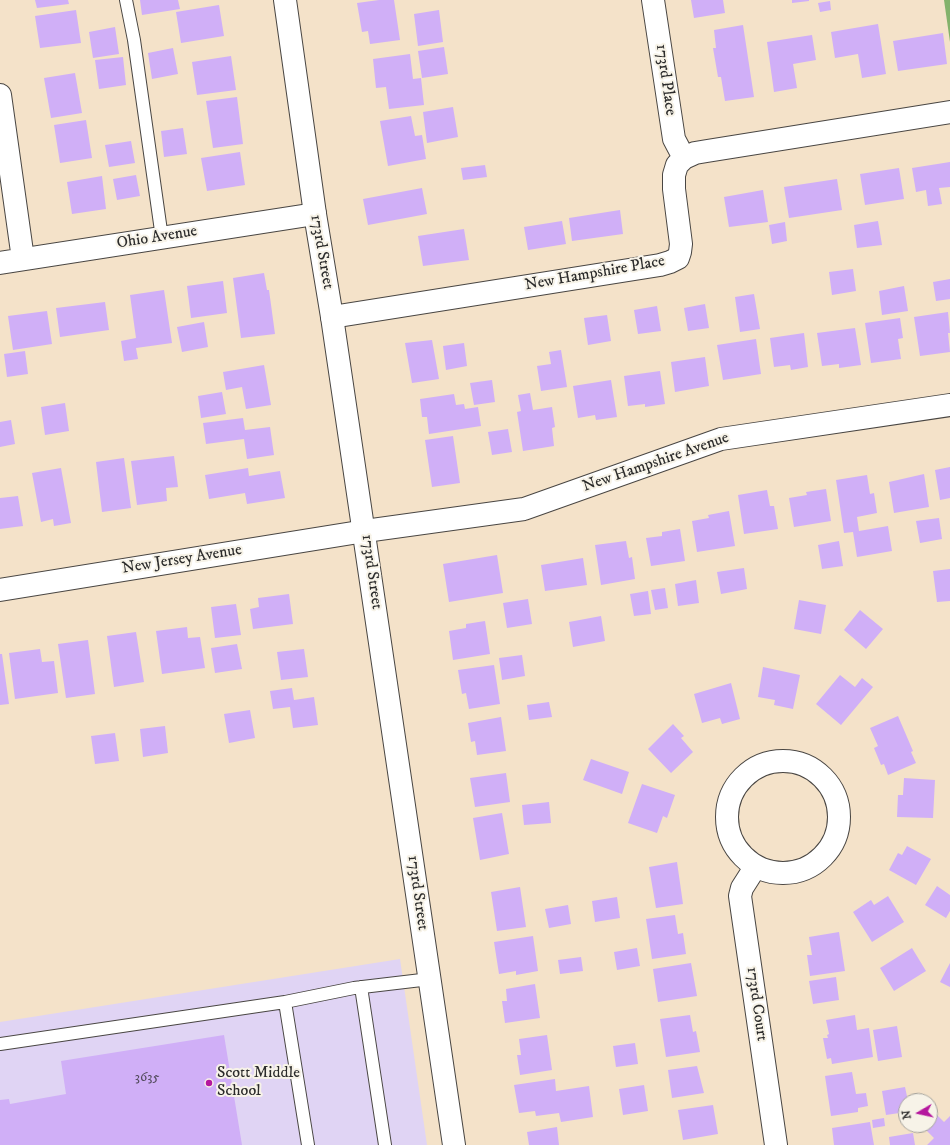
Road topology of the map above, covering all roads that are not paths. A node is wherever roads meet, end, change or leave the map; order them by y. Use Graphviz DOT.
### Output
graph roads {
  1 [pos="126,0"];
  2 [pos="284,0"];
  3 [pos="653,0"];
  4 [pos="0,95"];
  5 [pos="950,112"];
  6 [pos="2,128"];
  7 [pos="684,158"];
  8 [pos="315,214"];
  9 [pos="162,238"];
  10 [pos="23,259"];
  11 [pos="0,263"];
  12 [pos="332,317"];
  13 [pos="950,405"];
  14 [pos="365,531"];
  15 [pos="0,590"];
  16 [pos="756,866"];
  17 [pos="430,979"];
  18 [pos="361,987"];
  19 [pos="285,1002"];
  20 [pos="0,1044"];
  21 [pos="308,1145"];
  22 [pos="385,1145"];
  23 [pos="454,1145"];
  24 [pos="776,1145"];
  1 -- 9 [label="lane"];
  2 -- 8 [label="street, 173rd Street"];
  3 -- 7 [label="street, 173rd Place"];
  4 -- 6 [label="street"];
  5 -- 7 [label="street"];
  6 -- 10 [label="street"];
  7 -- 12 [label="street, New Hampshire Place"];
  8 -- 9 [label="street, Ohio Avenue"];
  8 -- 12 [label="street, 173rd Street"];
  9 -- 10 [label="street, Ohio Avenue"];
  10 -- 11 [label="street, Ohio Avenue"];
  12 -- 14 [label="street, 173rd Street"];
  13 -- 14 [label="street, New Hampshire Avenue"];
  14 -- 15 [label="street, New Jersey Avenue"];
  14 -- 17 [label="street, 173rd Street"];
  16 -- 16 [label="street"];
  16 -- 24 [label="street, 173rd Court"];
  17 -- 18 [label="lane"];
  17 -- 23 [label="street, 173rd Street"];
  18 -- 19 [label="lane"];
  18 -- 22 [label="lane"];
  19 -- 20 [label="lane"];
  19 -- 21 [label="lane"];
}
